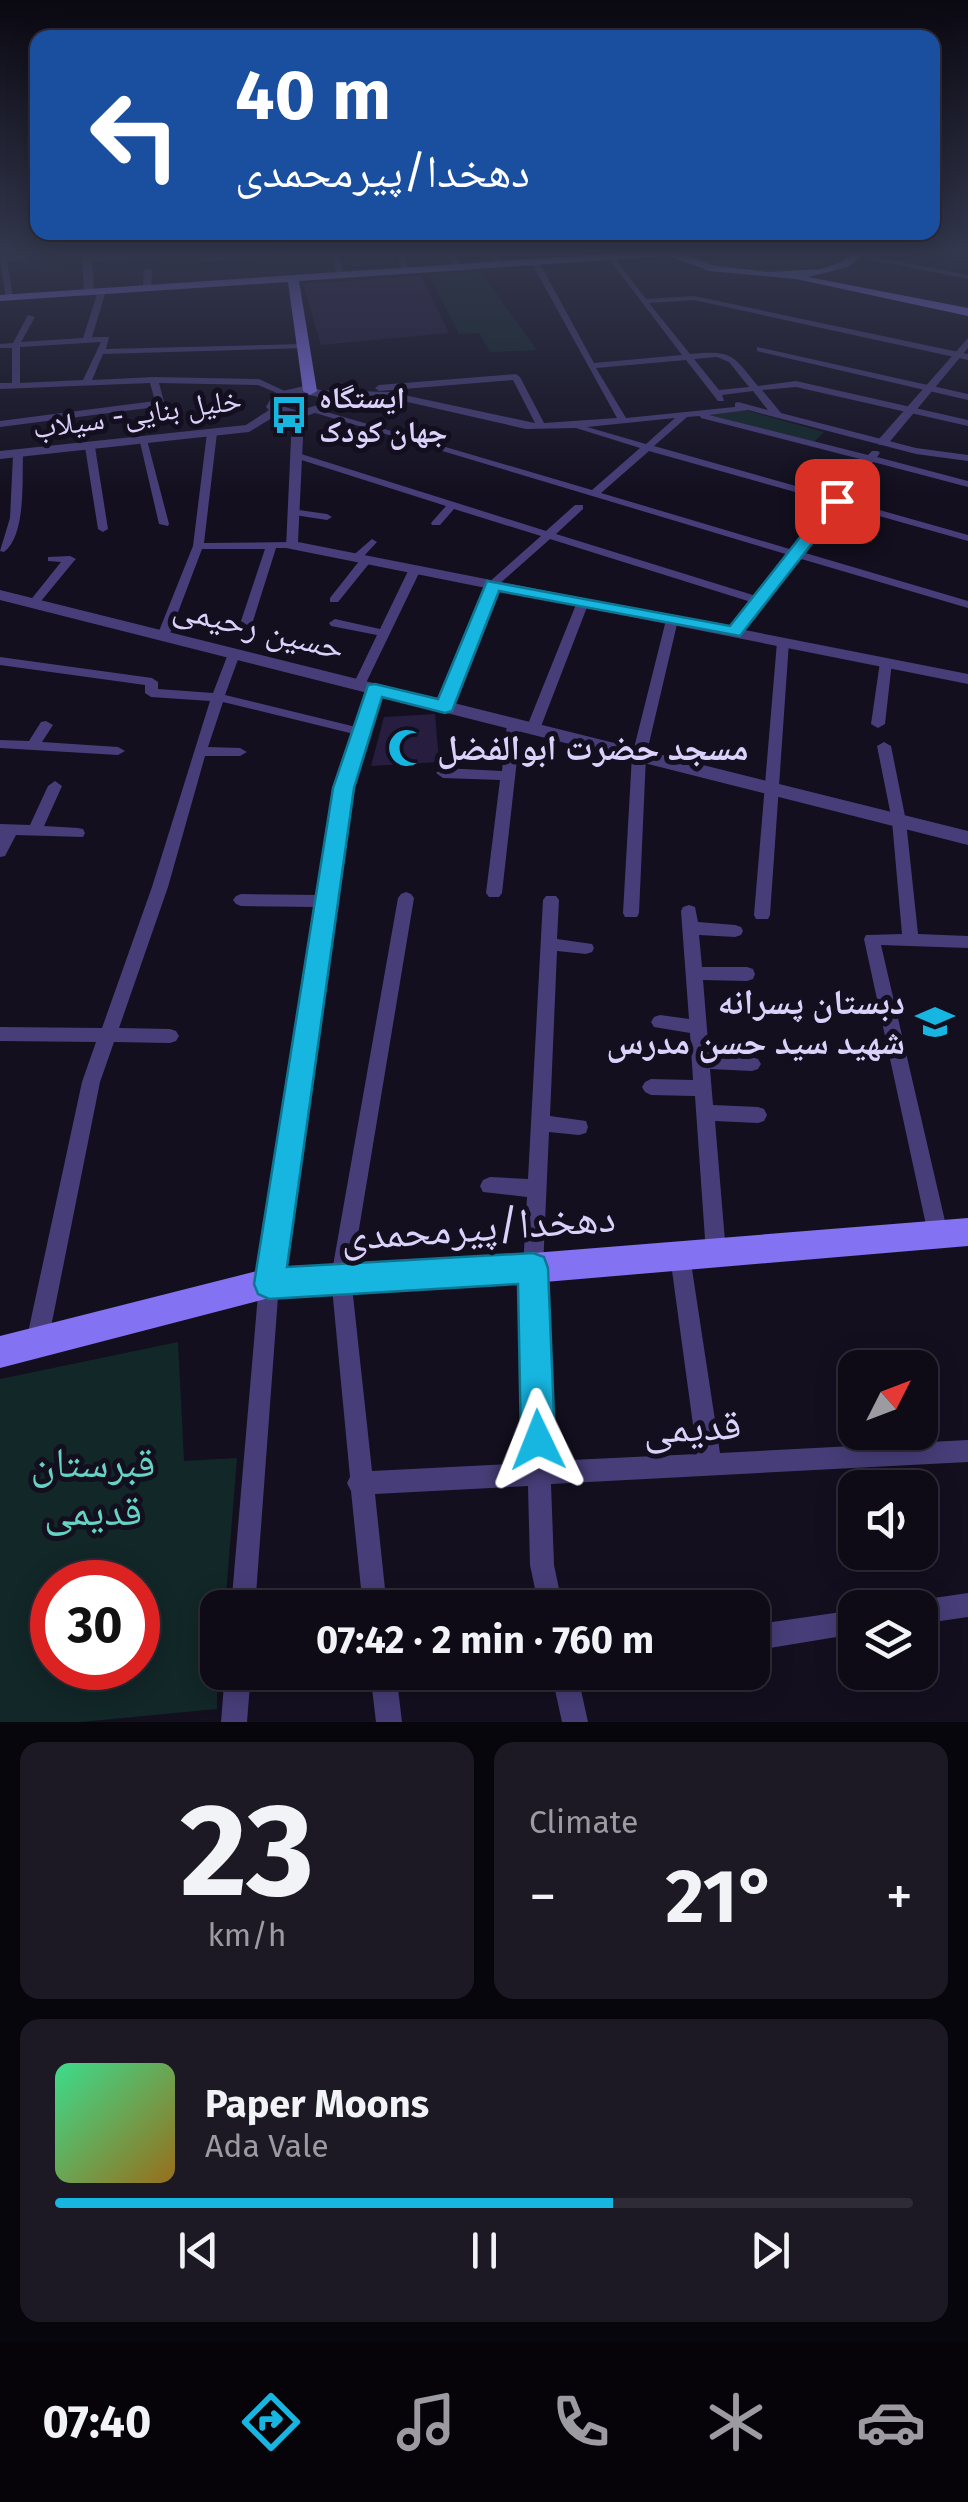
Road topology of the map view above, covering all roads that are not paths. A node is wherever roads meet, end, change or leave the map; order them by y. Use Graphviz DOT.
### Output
graph roads {
  1 [pos="22,333"];
  2 [pos="88,333"];
  3 [pos="166,333"];
  4 [pos="246,333"];
  5 [pos="296,333"];
  6 [pos="574,333"];
  7 [pos="669,333"];
  8 [pos="857,333"];
  9 [pos="87,339"];
  10 [pos="968,342"];
  11 [pos="16,344"];
  12 [pos="0,346"];
  13 [pos="298,346"];
  14 [pos="245,348"];
  15 [pos="760,349"];
  16 [pos="197,350"];
  17 [pos="162,351"];
  18 [pos="100,352"];
  19 [pos="962,356"];
  20 [pos="688,357"];
  21 [pos="159,365"];
  22 [pos="17,366"];
  23 [pos="592,366"];
  24 [pos="0,368"];
  25 [pos="258,370"];
  26 [pos="154,380"];
  27 [pos="192,381"];
  28 [pos="87,382"];
  29 [pos="259,382"];
  30 [pos="16,385"];
  31 [pos="0,386"];
  32 [pos="755,387"];
  33 [pos="379,388"];
  34 [pos="928,388"];
  35 [pos="308,393"];
  36 [pos="719,396"];
  37 [pos="968,397"];
  38 [pos="747,408"];
  39 [pos="910,409"];
  40 [pos="276,411"];
  41 [pos="316,412"];
  42 [pos="692,413"];
  43 [pos="778,416"];
  44 [pos="298,419"];
  45 [pos="623,420"];
  46 [pos="968,423"];
  47 [pos="0,424"];
  48 [pos="541,426"];
  49 [pos="571,426"];
  50 [pos="249,428"];
  51 [pos="212,432"];
  52 [pos="142,440"];
  53 [pos="883,442"];
  54 [pos="90,447"];
  55 [pos="647,447"];
  56 [pos="0,455"];
  57 [pos="18,455"];
  58 [pos="295,455"];
  59 [pos="968,458"];
  60 [pos="870,460"];
  61 [pos="966,486"];
  62 [pos="596,492"];
  63 [pos="837,501"];
  64 [pos="452,504"];
  65 [pos="579,507"];
  66 [pos="292,512"];
  67 [pos="327,516"];
  68 [pos="436,523"];
  69 [pos="164,524"];
  70 [pos="103,529"];
  71 [pos="549,535"];
  72 [pos="968,538"];
  73 [pos="372,542"];
  74 [pos="198,546"];
  75 [pos="271,546"];
  76 [pos="291,546"];
  77 [pos="4,549"];
  78 [pos="796,553"];
  79 [pos="52,559"];
  80 [pos="361,559"];
  81 [pos="415,570"];
  82 [pos="493,584"];
  83 [pos="0,595"];
  84 [pos="334,600"];
  85 [pos="759,601"];
  86 [pos="583,602"];
  87 [pos="33,604"];
  88 [pos="968,605"];
  89 [pos="672,620"];
  90 [pos="247,621"];
  91 [pos="336,623"];
  92 [pos="734,632"];
  93 [pos="384,634"];
  94 [pos="163,636"];
  95 [pos="783,642"];
  96 [pos="234,654"];
  97 [pos="0,661"];
  98 [pos="886,662"];
  99 [pos="968,679"];
  100 [pos="367,688"];
  101 [pos="218,697"];
  102 [pos="445,707"];
  103 [pos="878,724"];
  104 [pos="46,725"];
  105 [pos="524,727"];
  106 [pos="361,732"];
  107 [pos="0,744"];
  108 [pos="34,746"];
  109 [pos="884,746"];
  110 [pos="118,751"];
  111 [pos="200,751"];
  112 [pos="240,752"];
  113 [pos="639,756"];
  114 [pos="443,773"];
  115 [pos="508,776"];
  116 [pos="56,786"];
  117 [pos="770,788"];
  118 [pos="12,810"];
  119 [pos="899,821"];
  120 [pos="4,829"];
  121 [pos="35,830"];
  122 [pos="78,833"];
  123 [pos="968,838"];
  124 [pos="0,852"];
  125 [pos="494,893"];
  126 [pos="406,898"];
  127 [pos="242,900"];
  128 [pos="551,900"];
  129 [pos="326,901"];
  130 [pos="632,913"];
  131 [pos="762,915"];
  132 [pos="734,931"];
  133 [pos="912,940"];
  134 [pos="968,942"];
  135 [pos="549,944"];
  136 [pos="586,948"];
  137 [pos="694,973"];
  138 [pos="747,974"];
  139 [pos="660,1022"];
  140 [pos="698,1027"];
  141 [pos="0,1034"];
  142 [pos="108,1034"];
  143 [pos="170,1036"];
  144 [pos="701,1061"];
  145 [pos="752,1064"];
  146 [pos="651,1087"];
  147 [pos="703,1088"];
  148 [pos="705,1113"];
  149 [pos="758,1115"];
  150 [pos="540,1123"];
  151 [pos="578,1127"];
  152 [pos="490,1186"];
  153 [pos="537,1188"];
  154 [pos="953,1233"];
  155 [pos="716,1252"];
  156 [pos="680,1256"];
  157 [pos="533,1268"];
  158 [pos="342,1277"];
  159 [pos="269,1284"];
  160 [pos="37,1342"];
  161 [pos="0,1352"];
  162 [pos="968,1451"];
  163 [pos="710,1465"];
  164 [pos="539,1474"];
  165 [pos="359,1483"];
  166 [pos="244,1590"];
  167 [pos="373,1590"];
  168 [pos="547,1590"];
  169 [pos="968,1605"];
  170 [pos="938,1609"];
  171 [pos="838,1625"];
  172 [pos="770,1635"];
  173 [pos="237,1690"];
  174 [pos="385,1690"];
  175 [pos="568,1690"];
  176 [pos="234,1722"];
  177 [pos="389,1722"];
  178 [pos="574,1722"];
  1 -- 11 [label="street"];
  2 -- 9 [label="street"];
  3 -- 17 [label="street"];
  4 -- 14 [label="street"];
  5 -- 13 [label="main road"];
  6 -- 23 [label="street"];
  7 -- 20 [label="street"];
  8 -- 19 [label="street"];
  9 -- 11 [label="street"];
  9 -- 18 [label="street"];
  10 -- 19 [label="street"];
  11 -- 12 [label="street"];
  11 -- 22 [label="street"];
  13 -- 14 [label="street"];
  13 -- 35 [label="main road"];
  14 -- 16 [label="street"];
  15 -- 34 [label="street"];
  16 -- 17 [label="street"];
  16 -- 27 [label="street"];
  17 -- 18 [label="street"];
  18 -- 28 [label="street"];
  19 -- 34 [label="street"];
  20 -- 23 [label="street"];
  20 -- 32 [label="street"];
  20 -- 36 [label="street"];
  21 -- 26 [label="street"];
  22 -- 24 [label="street"];
  22 -- 30 [label="street"];
  23 -- 45 [label="street"];
  25 -- 29 [label="street"];
  26 -- 27 [label="street"];
  26 -- 28 [label="street"];
  26 -- 47 [label="street"];
  27 -- 29 [label="street"];
  28 -- 30 [label="street"];
  29 -- 35 [label="street"];
  30 -- 31 [label="street"];
  32 -- 36 [label="street"];
  32 -- 39 [label="street"];
  32 -- 43 [label="street"];
  33 -- 48 [label="street"];
  34 -- 37 [label="street"];
  34 -- 39 [label="street"];
  35 -- 40 [label="street"];
  35 -- 41 [label="street"];
  35 -- 48 [label="street"];
  36 -- 38 [label="street"];
  36 -- 42 [label="street"];
  38 -- 42 [label="street"];
  38 -- 43 [label="street"];
  39 -- 46 [label="street"];
  39 -- 53 [label="street"];
  40 -- 44 [label="street"];
  40 -- 50 [label="street, خلیل بنایی- سیلاب"];
  41 -- 44 [label="street"];
  41 -- 62 [label="street"];
  42 -- 45 [label="street"];
  42 -- 55 [label="street"];
  42 -- 60 [label="street"];
  43 -- 53 [label="street"];
  44 -- 50 [label="street"];
  44 -- 58 [label="street"];
  45 -- 49 [label="street"];
  48 -- 49 [label="street"];
  49 -- 55 [label="street"];
  50 -- 51 [label="street, خلیل بنایی- سیلاب"];
  51 -- 52 [label="street, خلیل بنایی- سیلاب"];
  51 -- 74 [label="street"];
  52 -- 54 [label="street, خلیل بنایی- سیلاب"];
  52 -- 69 [label="street"];
  53 -- 59 [label="street"];
  53 -- 60 [label="street"];
  54 -- 57 [label="street, خلیل بنایی- سیلاب"];
  54 -- 70 [label="street"];
  55 -- 62 [label="street"];
  55 -- 63 [label="street"];
  56 -- 57 [label="street, خلیل بنایی- سیلاب"];
  57 -- 77 [label="street"];
  58 -- 64 [label="street"];
  58 -- 66 [label="street"];
  60 -- 61 [label="street"];
  60 -- 63 [label="street"];
  62 -- 78 [label="street"];
  63 -- 72 [label="street"];
  63 -- 78 [label="street"];
  64 -- 68 [label="street"];
  64 -- 71 [label="street"];
  65 -- 71 [label="street"];
  66 -- 67 [label="street"];
  66 -- 76 [label="street"];
  71 -- 82 [label="street"];
  71 -- 85 [label="street"];
  73 -- 80 [label="street"];
  74 -- 75 [label="street"];
  74 -- 94 [label="street"];
  75 -- 76 [label="street"];
  75 -- 90 [label="street"];
  76 -- 80 [label="street"];
  78 -- 85 [label="street"];
  78 -- 88 [label="street"];
  79 -- 87 [label="street"];
  80 -- 81 [label="street"];
  80 -- 84 [label="street"];
  81 -- 82 [label="street"];
  81 -- 93 [label="street"];
  82 -- 86 [label="street"];
  82 -- 102 [label="street"];
  83 -- 87 [label="street, حسین رحیمی"];
  85 -- 92 [label="street"];
  86 -- 89 [label="street"];
  86 -- 105 [label="street"];
  87 -- 94 [label="street, حسین رحیمی"];
  89 -- 92 [label="street"];
  89 -- 113 [label="street"];
  91 -- 93 [label="street"];
  92 -- 95 [label="street"];
  93 -- 100 [label="street"];
  94 -- 96 [label="street, حسین رحیمی"];
  95 -- 98 [label="street"];
  95 -- 117 [label="street"];
  96 -- 100 [label="street, حسین رحیمی"];
  96 -- 101 [label="street"];
  97 -- 101 [label="street"];
  98 -- 99 [label="street"];
  98 -- 103 [label="street"];
  100 -- 102 [label="street, حسین رحیمی"];
  100 -- 106 [label="street"];
  101 -- 106 [label="street"];
  101 -- 111 [label="street"];
  102 -- 105 [label="street, حسین رحیمی"];
  104 -- 108 [label="street"];
  105 -- 113 [label="street, حسین رحیمی"];
  105 -- 115 [label="street"];
  106 -- 129 [label="street"];
  107 -- 108 [label="street"];
  108 -- 110 [label="street"];
  109 -- 119 [label="street"];
  111 -- 112 [label="street"];
  111 -- 142 [label="street"];
  113 -- 117 [label="street, حسین رحیمی"];
  113 -- 130 [label="street"];
  114 -- 115 [label="street"];
  115 -- 125 [label="street"];
  116 -- 121 [label="street"];
  117 -- 119 [label="street, حسین رحیمی"];
  117 -- 131 [label="street"];
  118 -- 120 [label="street"];
  119 -- 123 [label="street, حسین رحیمی"];
  119 -- 133 [label="street"];
  120 -- 121 [label="street"];
  120 -- 124 [label="street"];
  121 -- 122 [label="street"];
  126 -- 158 [label="street"];
  127 -- 129 [label="street"];
  128 -- 135 [label="street"];
  129 -- 159 [label="street"];
  132 -- 137 [label="street"];
  133 -- 134 [label="street"];
  133 -- 154 [label="street"];
  135 -- 136 [label="street"];
  135 -- 150 [label="street"];
  137 -- 138 [label="street"];
  137 -- 140 [label="street"];
  139 -- 140 [label="street"];
  140 -- 144 [label="street"];
  141 -- 142 [label="street"];
  142 -- 143 [label="street"];
  142 -- 160 [label="street"];
  144 -- 145 [label="street"];
  144 -- 147 [label="street"];
  146 -- 147 [label="street"];
  147 -- 148 [label="street"];
  148 -- 149 [label="street"];
  148 -- 155 [label="street"];
  150 -- 151 [label="street"];
  150 -- 153 [label="street"];
  152 -- 153 [label="street"];
  153 -- 157 [label="street"];
  154 -- 155 [label="main road, دهخدا/پیرمحمدی"];
  155 -- 156 [label="main road, دهخدا/پیرمحمدی"];
  156 -- 157 [label="main road, دهخدا/پیرمحمدی"];
  156 -- 163 [label="street"];
  157 -- 158 [label="main road, دهخدا/پیرمحمدی"];
  157 -- 164 [label="street"];
  158 -- 159 [label="main road, دهخدا/پیرمحمدی"];
  158 -- 165 [label="street"];
  159 -- 160 [label="main road, دهخدا/پیرمحمدی"];
  159 -- 166 [label="street"];
  160 -- 161 [label="main road, دهخدا/پیرمحمدی"];
  162 -- 163 [label="street, قدیمی"];
  163 -- 164 [label="street, قدیمی"];
  164 -- 165 [label="street, قدیمی"];
  164 -- 168 [label="street"];
  165 -- 167 [label="street"];
  169 -- 170 [label="street"];
  171 -- 172 [label="street"];
  173 -- 176 [label="street"];
  174 -- 177 [label="street"];
  175 -- 178 [label="street"];
}
